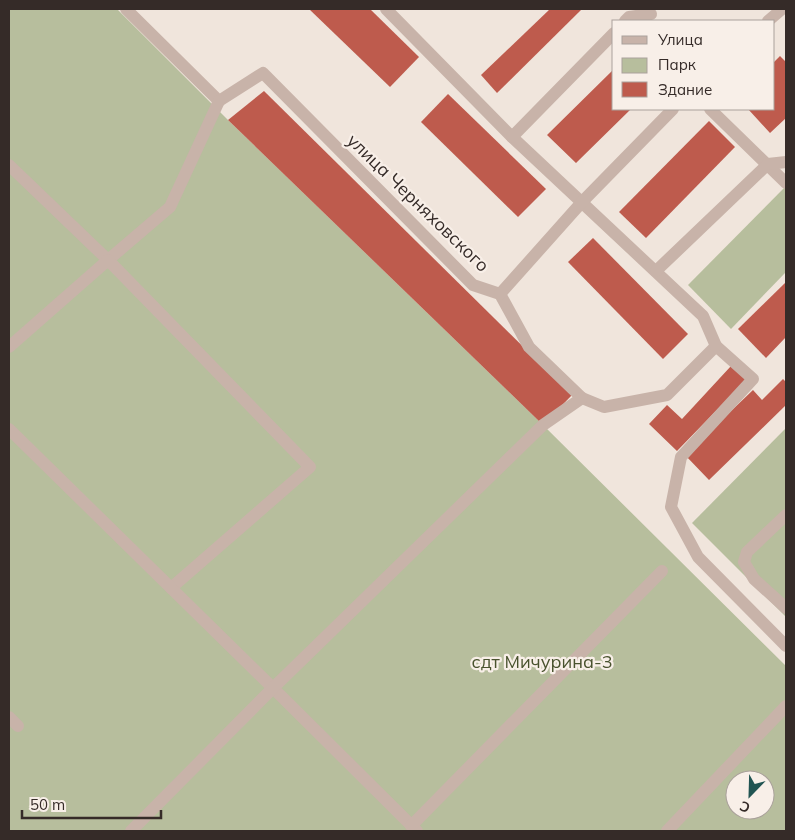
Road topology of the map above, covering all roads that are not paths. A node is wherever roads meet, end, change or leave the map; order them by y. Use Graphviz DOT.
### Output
graph roads {
  1 [pos="126,9"];
  2 [pos="386,9"];
  3 [pos="782,9"];
  4 [pos="654,15"];
  5 [pos="626,20"];
  6 [pos="769,20"];
  7 [pos="612,35"];
  8 [pos="219,101"];
  9 [pos="672,110"];
  10 [pos="711,110"];
  11 [pos="512,137"];
  12 [pos="786,162"];
  13 [pos="768,164"];
  14 [pos="9,165"];
  15 [pos="786,183"];
  16 [pos="582,202"];
  17 [pos="108,260"];
  18 [pos="656,271"];
  19 [pos="500,294"];
  20 [pos="716,346"];
  21 [pos="9,347"];
  22 [pos="582,398"];
  23 [pos="9,428"];
  24 [pos="786,515"];
  25 [pos="662,571"];
  26 [pos="170,588"];
  27 [pos="786,608"];
  28 [pos="786,646"];
  29 [pos="273,688"];
  30 [pos="786,706"];
  31 [pos="414,829"];
  32 [pos="131,831"];
  33 [pos="667,831"];
  1 -- 8 [label="street"];
  2 -- 11 [label="street"];
  3 -- 6 [label="street"];
  4 -- 5 [label="street"];
  7 -- 11 [label="street"];
  8 -- 17 [label="street"];
  8 -- 19 [label="street, улица Черняховского"];
  9 -- 16 [label="street"];
  10 -- 13 [label="street"];
  11 -- 16 [label="street"];
  12 -- 13 [label="street"];
  13 -- 15 [label="street"];
  13 -- 18 [label="street"];
  14 -- 17 [label="street"];
  16 -- 18 [label="street"];
  16 -- 19 [label="street"];
  17 -- 21 [label="street"];
  17 -- 26 [label="street"];
  18 -- 20 [label="street"];
  19 -- 22 [label="street"];
  20 -- 22 [label="street"];
  20 -- 28 [label="street"];
  22 -- 29 [label="street"];
  23 -- 26 [label="street"];
  24 -- 27 [label="street"];
  25 -- 31 [label="street"];
  26 -- 29 [label="street"];
  29 -- 31 [label="street"];
  29 -- 32 [label="street"];
  30 -- 33 [label="street"];
}
